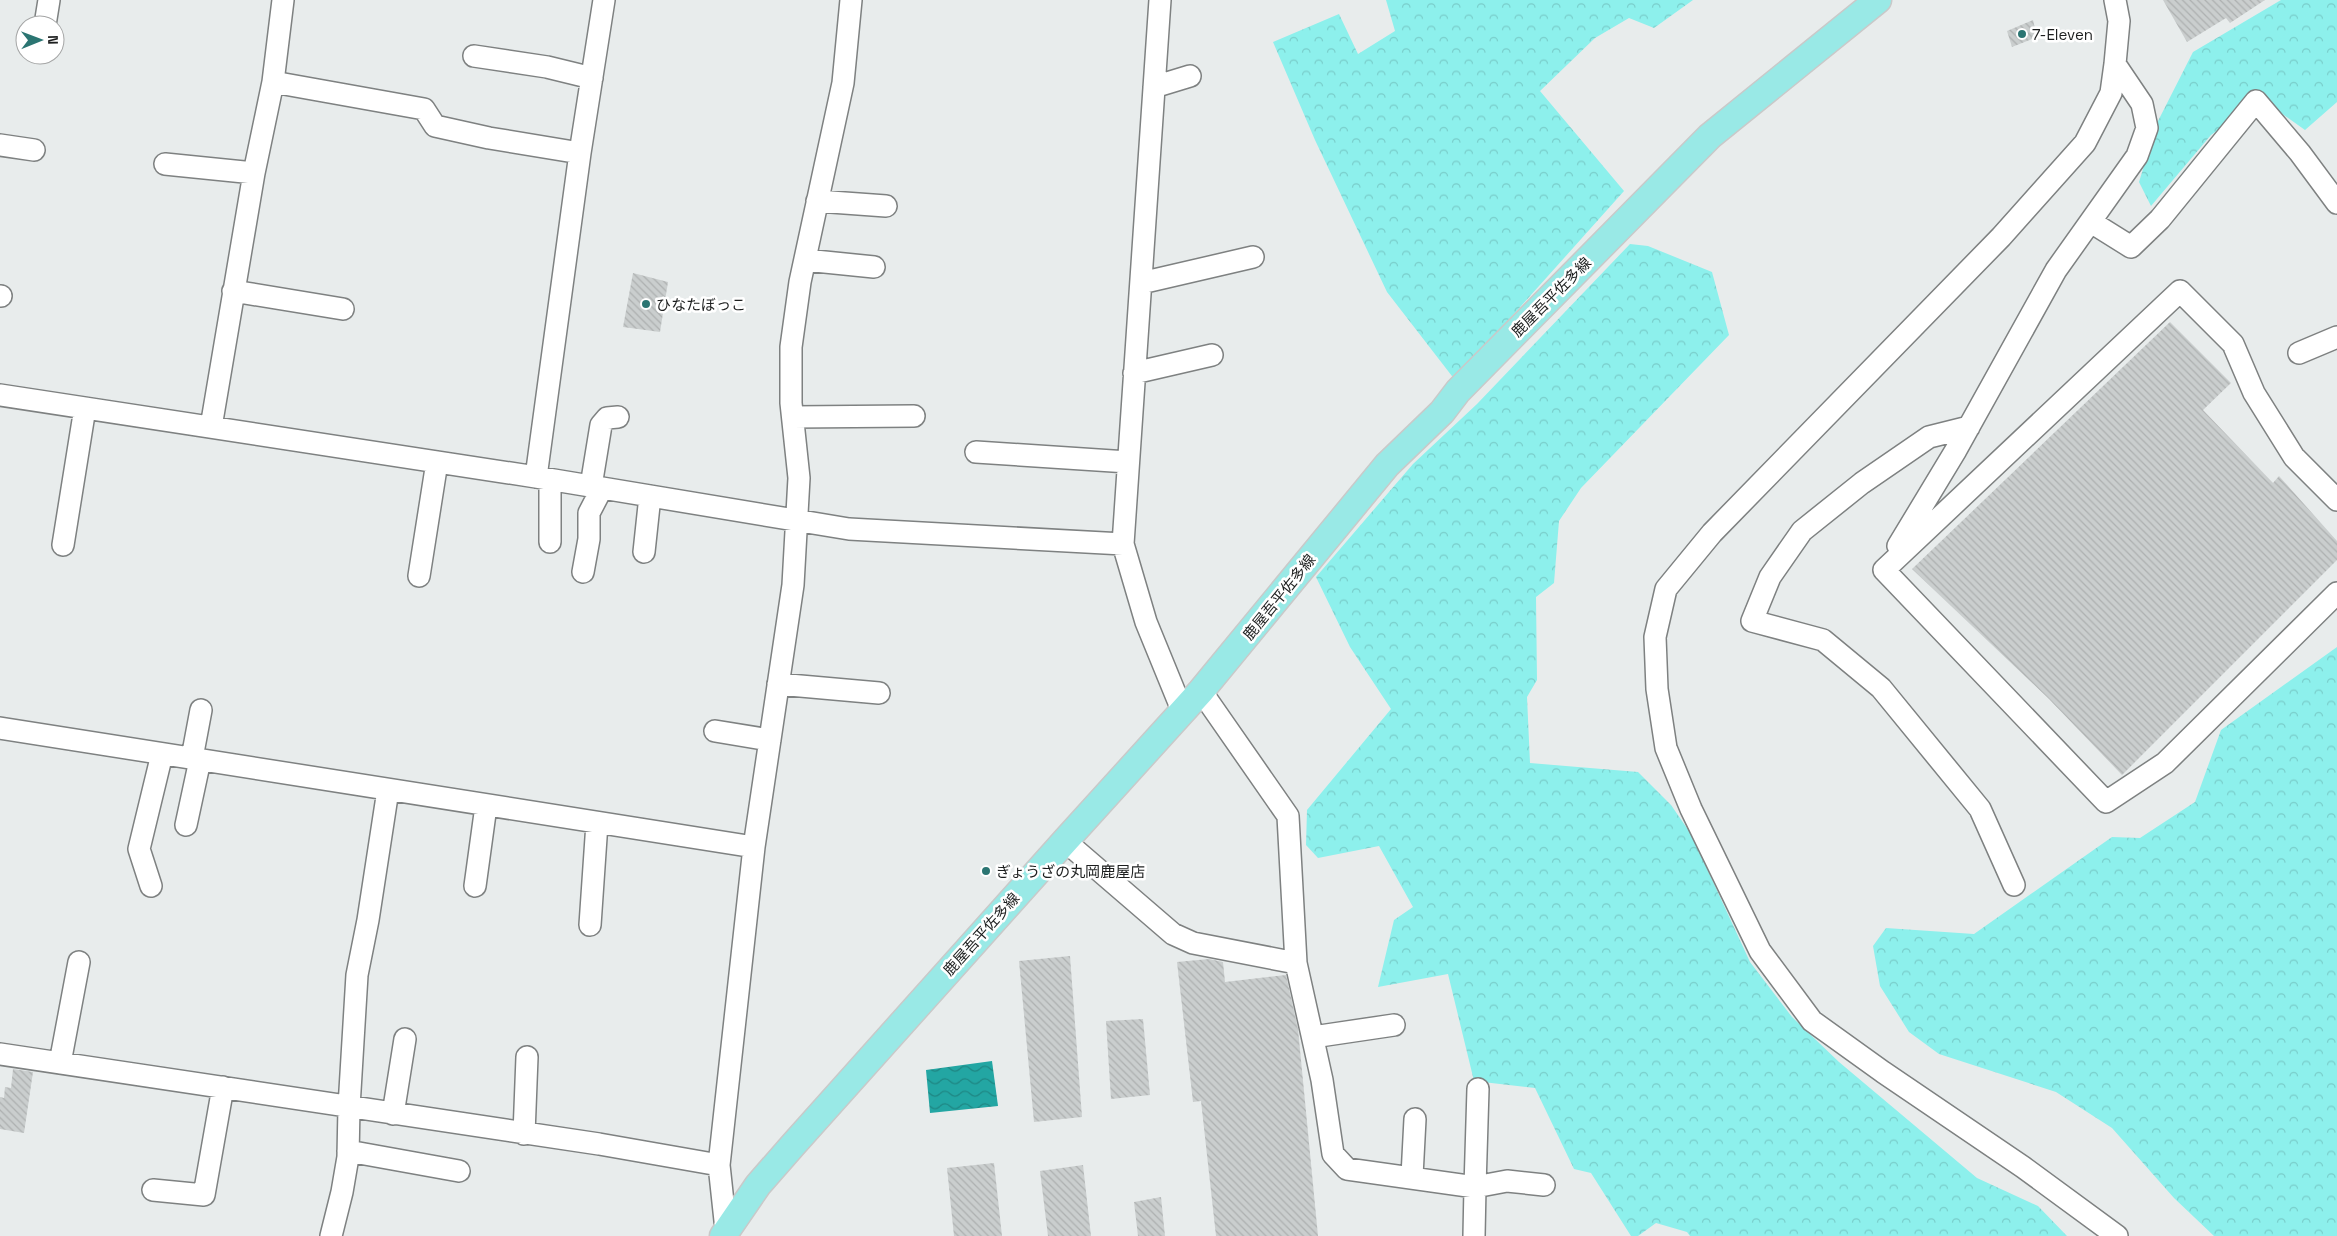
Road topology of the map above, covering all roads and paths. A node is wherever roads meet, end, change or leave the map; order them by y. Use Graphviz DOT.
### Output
graph roads {
  1 [pos="49,0"];
  2 [pos="283,0"];
  3 [pos="604,0"];
  4 [pos="851,0"];
  5 [pos="1160,0"];
  6 [pos="1878,0"];
  7 [pos="2115,0"];
  8 [pos="47,15"];
  9 [pos="474,56"];
  10 [pos="2116,64"];
  11 [pos="1190,76"];
  12 [pos="592,78"];
  13 [pos="273,82"];
  14 [pos="1154,87"];
  15 [pos="0,145"];
  16 [pos="34,150"];
  17 [pos="580,153"];
  18 [pos="165,164"];
  19 [pos="254,173"];
  20 [pos="818,201"];
  21 [pos="2337,203"];
  22 [pos="886,206"];
  23 [pos="2091,222"];
  24 [pos="1253,257"];
  25 [pos="805,260"];
  26 [pos="874,267"];
  27 [pos="1141,283"];
  28 [pos="233,291"];
  29 [pos="343,309"];
  30 [pos="2337,337"];
  31 [pos="2299,353"];
  32 [pos="1212,355"];
  33 [pos="1134,374"];
  34 [pos="0,395"];
  35 [pos="85,408"];
  36 [pos="914,416"];
  37 [pos="618,417"];
  38 [pos="793,417"];
  39 [pos="211,427"];
  40 [pos="1969,427"];
  41 [pos="976,452"];
  42 [pos="437,462"];
  43 [pos="1128,462"];
  44 [pos="543,478"];
  45 [pos="596,487"];
  46 [pos="650,496"];
  47 [pos="2337,500"];
  48 [pos="797,521"];
  49 [pos="550,542"];
  50 [pos="1123,544"];
  51 [pos="63,545"];
  52 [pos="644,552"];
  53 [pos="1884,570"];
  54 [pos="583,572"];
  55 [pos="419,576"];
  56 [pos="2337,592"];
  57 [pos="778,684"];
  58 [pos="1201,691"];
  59 [pos="879,693"];
  60 [pos="201,710"];
  61 [pos="1182,710"];
  62 [pos="0,728"];
  63 [pos="715,731"];
  64 [pos="770,740"];
  65 [pos="162,754"];
  66 [pos="196,759"];
  67 [pos="388,790"];
  68 [pos="486,806"];
  69 [pos="596,823"];
  70 [pos="186,825"];
  71 [pos="1064,841"];
  72 [pos="754,847"];
  73 [pos="2014,885"];
  74 [pos="152,886"];
  75 [pos="474,886"];
  76 [pos="590,925"];
  77 [pos="1296,963"];
  78 [pos="85,964"];
  79 [pos="1394,1026"];
  80 [pos="1312,1036"];
  81 [pos="405,1039"];
  82 [pos="0,1054"];
  83 [pos="527,1057"];
  84 [pos="67,1064"];
  85 [pos="223,1087"];
  86 [pos="1478,1089"];
  87 [pos="349,1107"];
  88 [pos="393,1114"];
  89 [pos="1415,1119"];
  90 [pos="524,1134"];
  91 [pos="348,1151"];
  92 [pos="718,1165"];
  93 [pos="459,1171"];
  94 [pos="1412,1176"];
  95 [pos="1544,1185"];
  96 [pos="1475,1187"];
  97 [pos="153,1190"];
  98 [pos="725,1233"];
  99 [pos="331,1236"];
  100 [pos="1474,1236"];
  101 [pos="2117,1236"];
  1 -- 8 [label="street"];
  2 -- 13 [label="street"];
  3 -- 12 [label="street"];
  4 -- 20 [label="street"];
  5 -- 14 [label="street"];
  6 -- 58 [label="main road, 鹿屋吾平佐多線"];
  7 -- 10 [label="street"];
  9 -- 12 [label="street"];
  10 -- 23 [label="street"];
  10 -- 101 [label="street"];
  11 -- 14 [label="street"];
  12 -- 17 [label="street"];
  13 -- 17 [label="street"];
  13 -- 19 [label="street"];
  14 -- 27 [label="street"];
  15 -- 16 [label="street"];
  17 -- 44 [label="street"];
  18 -- 19 [label="street"];
  19 -- 28 [label="street"];
  20 -- 22 [label="street"];
  20 -- 25 [label="street"];
  21 -- 23 [label="street"];
  23 -- 40 [label="street"];
  24 -- 27 [label="street"];
  25 -- 26 [label="street"];
  25 -- 38 [label="street"];
  27 -- 33 [label="street"];
  28 -- 29 [label="street"];
  28 -- 39 [label="street"];
  30 -- 31 [label="street"];
  32 -- 33 [label="street"];
  33 -- 43 [label="street"];
  34 -- 35 [label="street"];
  35 -- 39 [label="street"];
  35 -- 51 [label="street"];
  36 -- 38 [label="street"];
  37 -- 45 [label="street"];
  38 -- 48 [label="street"];
  39 -- 42 [label="street"];
  40 -- 53 [label="street"];
  40 -- 73 [label="street"];
  41 -- 43 [label="street"];
  42 -- 44 [label="street"];
  42 -- 55 [label="street"];
  43 -- 50 [label="street"];
  44 -- 45 [label="street"];
  44 -- 49 [label="street"];
  45 -- 46 [label="street"];
  45 -- 54 [label="street"];
  46 -- 48 [label="street"];
  46 -- 52 [label="street"];
  47 -- 53 [label="street"];
  48 -- 50 [label="street"];
  48 -- 57 [label="street"];
  50 -- 61 [label="street"];
  53 -- 56 [label="street"];
  57 -- 59 [label="street"];
  57 -- 64 [label="street"];
  58 -- 61 [label="main road, 鹿屋吾平佐多線"];
  58 -- 77 [label="street"];
  60 -- 66 [label="street"];
  61 -- 71 [label="main road, 鹿屋吾平佐多線"];
  62 -- 65 [label="street"];
  63 -- 64 [label="street"];
  64 -- 72 [label="street"];
  65 -- 66 [label="street"];
  65 -- 74 [label="street"];
  66 -- 67 [label="street"];
  66 -- 70 [label="street"];
  67 -- 68 [label="street"];
  67 -- 87 [label="street"];
  68 -- 69 [label="street"];
  68 -- 75 [label="street"];
  69 -- 72 [label="street"];
  69 -- 76 [label="street"];
  71 -- 77 [label="street"];
  71 -- 98 [label="main road, 鹿屋吾平佐多線"];
  72 -- 92 [label="street"];
  77 -- 80 [label="street"];
  78 -- 84 [label="street"];
  79 -- 80 [label="street"];
  80 -- 94 [label="street"];
  81 -- 88 [label="street"];
  82 -- 84 [label="street"];
  83 -- 90 [label="street"];
  84 -- 85 [label="street"];
  85 -- 87 [label="street"];
  85 -- 97 [label="street"];
  86 -- 96 [label="street"];
  87 -- 88 [label="street"];
  87 -- 91 [label="street"];
  88 -- 90 [label="street"];
  89 -- 94 [label="street"];
  90 -- 92 [label="street"];
  91 -- 93 [label="street"];
  91 -- 99 [label="street"];
  92 -- 98 [label="street"];
  94 -- 96 [label="street"];
  95 -- 96 [label="street"];
  96 -- 100 [label="street"];
}
